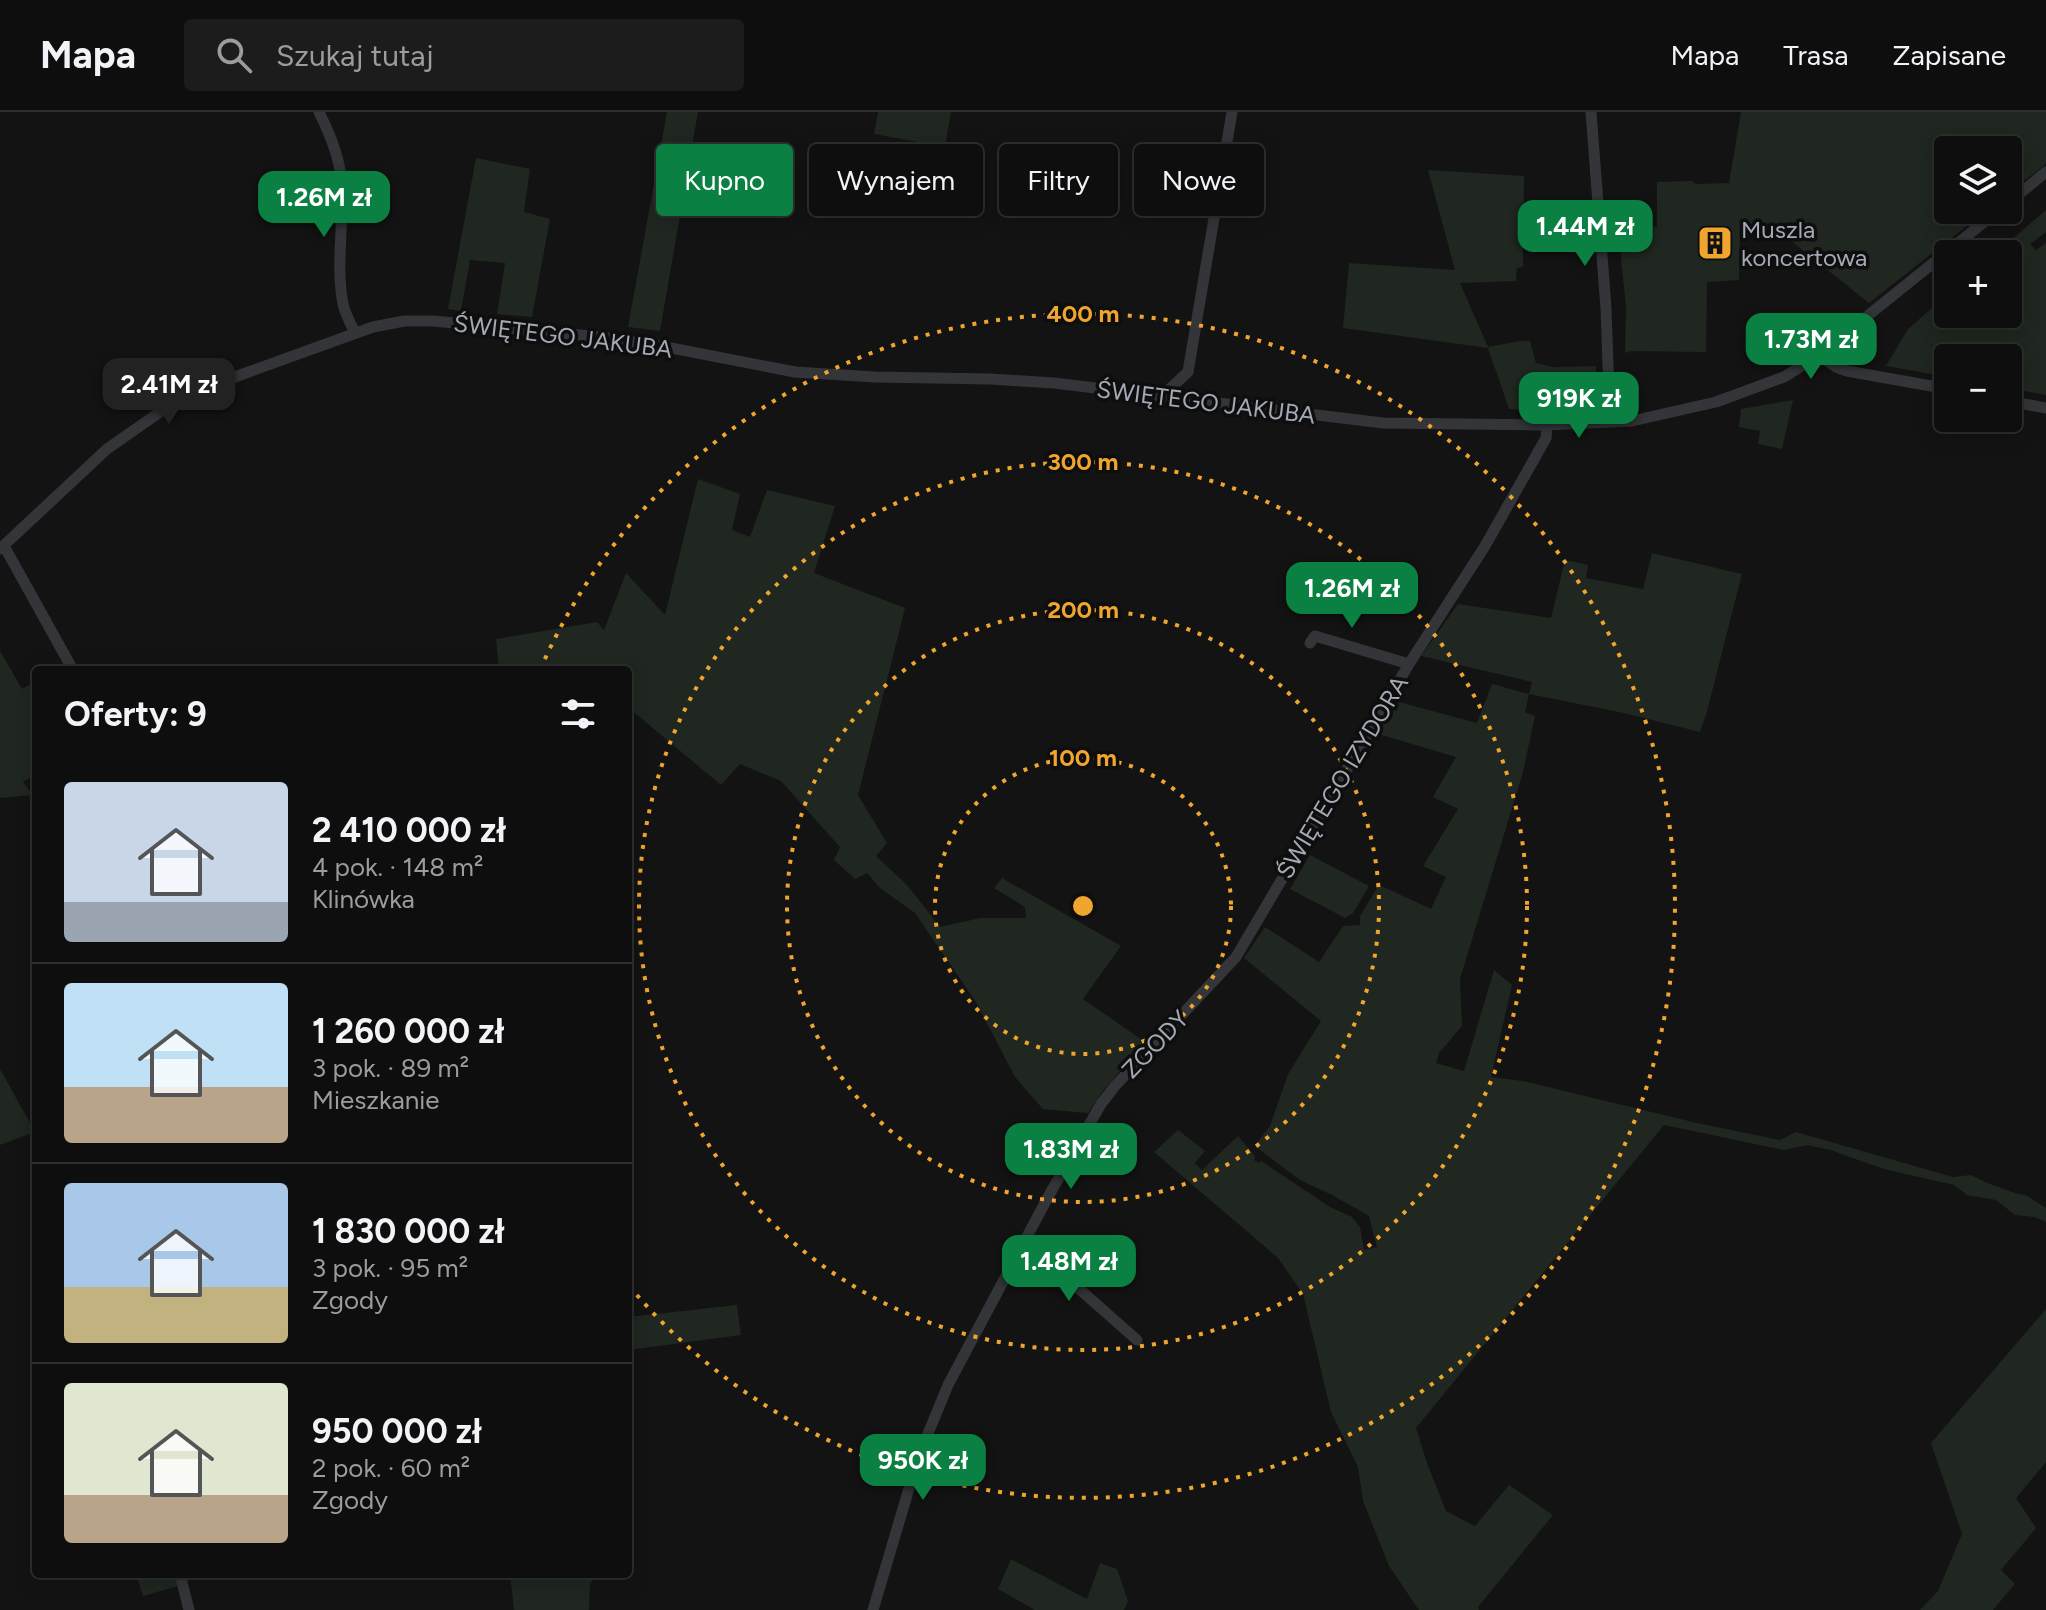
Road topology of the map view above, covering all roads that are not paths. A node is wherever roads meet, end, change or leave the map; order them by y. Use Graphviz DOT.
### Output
graph roads {
  1 [pos="319,112"];
  2 [pos="1232,112"];
  3 [pos="1591,112"];
  4 [pos="2046,172"];
  5 [pos="2022,192"];
  6 [pos="1982,224"];
  7 [pos="355,333"];
  8 [pos="1819,355"];
  9 [pos="1934,387"];
  10 [pos="1162,396"];
  11 [pos="2022,404"];
  12 [pos="2046,408"];
  13 [pos="1610,421"];
  14 [pos="1547,425"];
  15 [pos="2,548"];
  16 [pos="1310,643"];
  17 [pos="1409,664"];
  18 [pos="71,666"];
  19 [pos="1198,998"];
  20 [pos="1025,1241"];
  21 [pos="1137,1340"];
  22 [pos="181,1578"];
  23 [pos="189,1610"];
  24 [pos="873,1610"];
  1 -- 7 [label="street"];
  2 -- 10 [label="street"];
  3 -- 13 [label="street"];
  4 -- 5 [label="street"];
  6 -- 8 [label="street, ŚWIĘTEGO JAKUBA"];
  7 -- 10 [label="street, ŚWIĘTEGO JAKUBA"];
  7 -- 15 [label="street, ŚWIĘTEGO JAKUBA"];
  8 -- 9 [label="street"];
  8 -- 13 [label="street, ŚWIĘTEGO JAKUBA"];
  10 -- 14 [label="street, ŚWIĘTEGO JAKUBA"];
  11 -- 12 [label="street"];
  13 -- 14 [label="street, ŚWIĘTEGO JAKUBA"];
  14 -- 17 [label="street, ŚWIĘTEGO IZYDORA"];
  15 -- 18 [label="street"];
  16 -- 17 [label="street"];
  17 -- 19 [label="street, ŚWIĘTEGO IZYDORA"];
  19 -- 20 [label="street, ZGODY"];
  20 -- 21 [label="street"];
  20 -- 24 [label="street, ZGODY"];
  22 -- 23 [label="street"];
}
